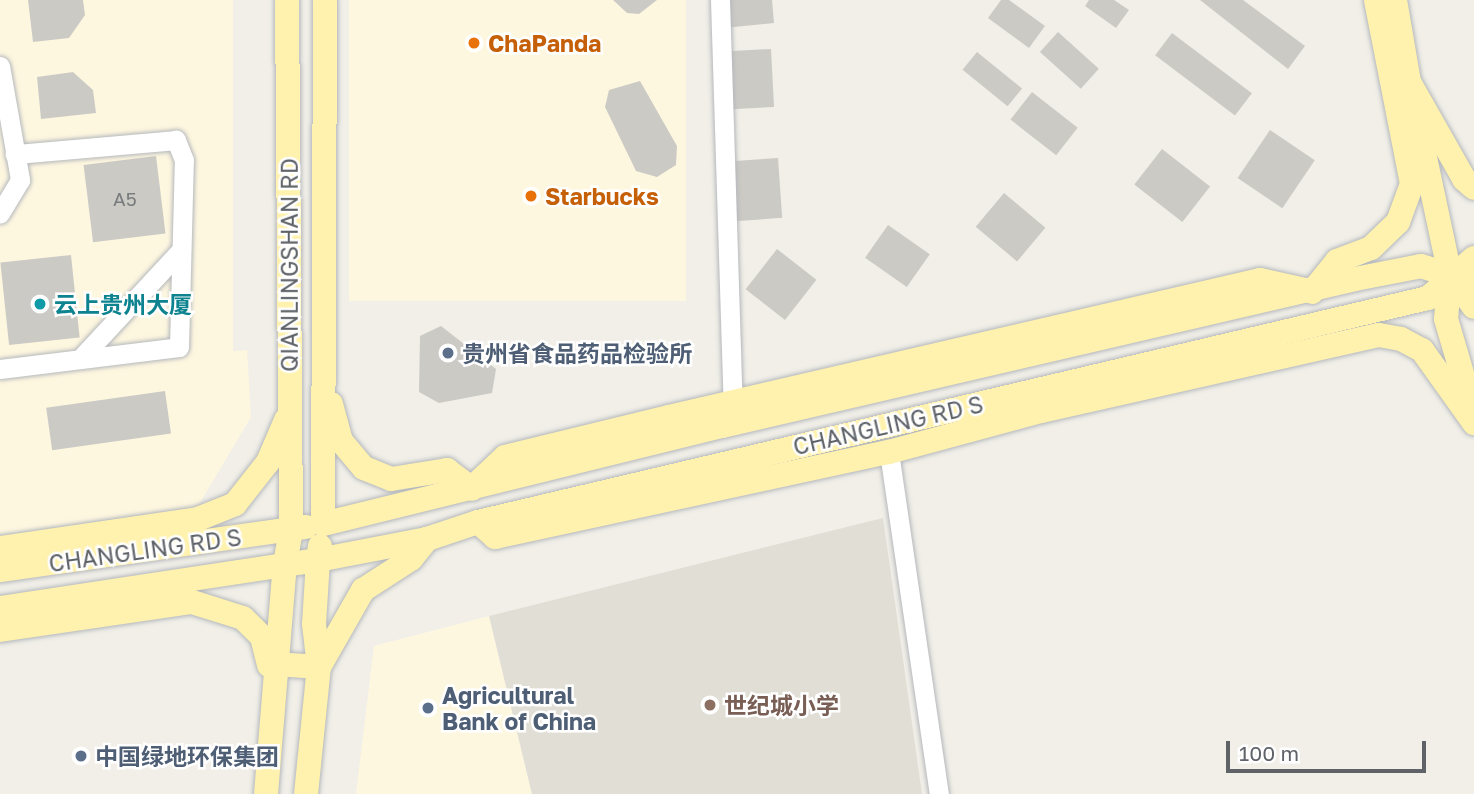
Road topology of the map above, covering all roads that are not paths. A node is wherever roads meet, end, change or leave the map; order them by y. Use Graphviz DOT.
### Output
graph roads {
  1 [pos="287,0"];
  2 [pos="325,0"];
  3 [pos="720,0"];
  4 [pos="1376,0"];
  5 [pos="1395,0"];
  6 [pos="0,66"];
  7 [pos="1409,82"];
  8 [pos="15,154"];
  9 [pos="1412,184"];
  10 [pos="1474,188"];
  11 [pos="0,213"];
  12 [pos="181,250"];
  13 [pos="1474,258"];
  14 [pos="1450,275"];
  15 [pos="1355,279"];
  16 [pos="1474,283"];
  17 [pos="1312,292"];
  18 [pos="1474,307"];
  19 [pos="1361,315"];
  20 [pos="1298,331"];
  21 [pos="1335,345"];
  22 [pos="80,359"];
  23 [pos="0,369"];
  24 [pos="322,389"];
  25 [pos="290,402"];
  26 [pos="733,404"];
  27 [pos="1474,415"];
  28 [pos="1474,424"];
  29 [pos="889,452"];
  30 [pos="472,489"];
  31 [pos="419,501"];
  32 [pos="198,519"];
  33 [pos="478,522"];
  34 [pos="323,524"];
  35 [pos="291,529"];
  36 [pos="427,539"];
  37 [pos="189,544"];
  38 [pos="0,548"];
  39 [pos="318,560"];
  40 [pos="285,564"];
  41 [pos="0,570"];
  42 [pos="196,586"];
  43 [pos="0,608"];
  44 [pos="0,630"];
  45 [pos="319,667"];
  46 [pos="274,673"];
  47 [pos="266,794"];
  48 [pos="306,794"];
  49 [pos="939,794"];
  1 -- 25 [label="main road, QIANLINGSHAN RD"];
  2 -- 24 [label="main road, QIANLINGSHAN RD"];
  3 -- 26 [label="street"];
  4 -- 9 [label="main road"];
  5 -- 7 [label="main road"];
  6 -- 8 [label="street"];
  7 -- 10 [label="main road"];
  7 -- 14 [label="main road"];
  8 -- 11 [label="street"];
  8 -- 12 [label="street"];
  9 -- 14 [label="main road"];
  9 -- 17 [label="main road"];
  12 -- 22 [label="street"];
  12 -- 22 [label="street"];
  13 -- 14 [label="main road, CHANGLING RD S"];
  14 -- 15 [label="main road, CHANGLING RD S"];
  14 -- 16 [label="main road, CHANGLING RD S"];
  14 -- 18 [label="main road"];
  14 -- 19 [label="main road, CHANGLING RD S"];
  14 -- 27 [label="main road"];
  15 -- 17 [label="main road, CHANGLING RD S"];
  15 -- 19 [label="main road"];
  17 -- 26 [label="main road"];
  17 -- 30 [label="main road, CHANGLING RD S"];
  19 -- 20 [label="main road, CHANGLING RD S"];
  19 -- 21 [label="main road"];
  20 -- 21 [label="main road"];
  20 -- 33 [label="main road, CHANGLING RD S"];
  21 -- 28 [label="main road"];
  21 -- 29 [label="main road"];
  22 -- 23 [label="street"];
  24 -- 25 [label="main road"];
  24 -- 30 [label="main road"];
  24 -- 34 [label="main road, QIANLINGSHAN RD"];
  25 -- 32 [label="main road"];
  25 -- 35 [label="main road, QIANLINGSHAN RD"];
  26 -- 30 [label="main road"];
  29 -- 33 [label="main road"];
  29 -- 49 [label="street"];
  30 -- 31 [label="main road, CHANGLING RD S"];
  31 -- 34 [label="main road, CHANGLING RD S"];
  31 -- 36 [label="main road"];
  32 -- 37 [label="main road"];
  32 -- 38 [label="main road"];
  33 -- 36 [label="main road, CHANGLING RD S"];
  34 -- 35 [label="main road, CHANGLING RD S"];
  34 -- 39 [label="main road, QIANLINGSHAN RD"];
  35 -- 37 [label="main road, CHANGLING RD S"];
  35 -- 40 [label="main road, QIANLINGSHAN RD"];
  36 -- 39 [label="main road, CHANGLING RD S"];
  36 -- 45 [label="main road"];
  37 -- 41 [label="main road, CHANGLING RD S"];
  37 -- 42 [label="main road"];
  39 -- 40 [label="main road, CHANGLING RD S"];
  39 -- 45 [label="main road"];
  40 -- 42 [label="main road, CHANGLING RD S"];
  40 -- 46 [label="main road"];
  42 -- 43 [label="main road, CHANGLING RD S"];
  42 -- 44 [label="main road"];
  42 -- 46 [label="main road"];
  45 -- 46 [label="main road"];
  45 -- 48 [label="main road"];
  46 -- 47 [label="main road"];
}
